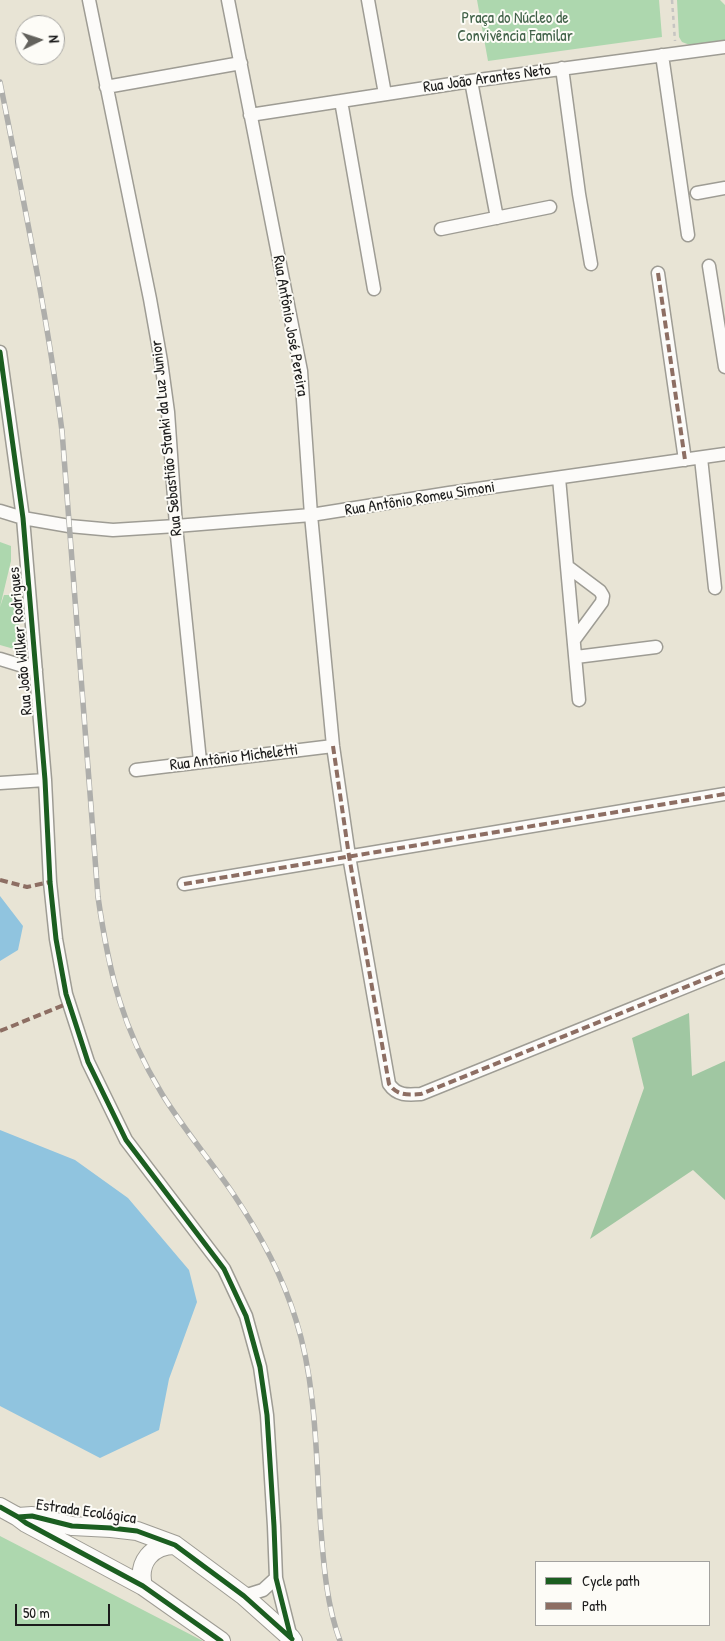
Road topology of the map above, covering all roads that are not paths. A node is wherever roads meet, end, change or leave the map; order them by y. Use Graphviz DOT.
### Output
graph roads {
  1 [pos="89,0"];
  2 [pos="228,0"];
  3 [pos="368,0"];
  4 [pos="725,47"];
  5 [pos="662,55"];
  6 [pos="240,63"];
  7 [pos="562,68"];
  8 [pos="470,81"];
  9 [pos="106,87"];
  10 [pos="385,94"];
  11 [pos="341,102"];
  12 [pos="250,115"];
  13 [pos="725,188"];
  14 [pos="697,193"];
  15 [pos="550,207"];
  16 [pos="497,218"];
  17 [pos="441,229"];
  18 [pos="688,235"];
  19 [pos="591,264"];
  20 [pos="709,266"];
  21 [pos="658,273"];
  22 [pos="374,289"];
  23 [pos="1,359"];
  24 [pos="725,367"];
  25 [pos="725,454"];
  26 [pos="702,458"];
  27 [pos="685,460"];
  28 [pos="559,478"];
  29 [pos="0,511"];
  30 [pos="311,515"];
  31 [pos="24,518"];
  32 [pos="176,526"];
  33 [pos="568,567"];
  34 [pos="715,588"];
  35 [pos="574,640"];
  36 [pos="656,647"];
  37 [pos="576,658"];
  38 [pos="0,659"];
  39 [pos="36,670"];
  40 [pos="579,700"];
  41 [pos="333,746"];
  42 [pos="200,761"];
  43 [pos="136,770"];
  44 [pos="45,780"];
  45 [pos="0,783"];
  46 [pos="725,794"];
  47 [pos="349,856"];
  48 [pos="184,884"];
  49 [pos="725,971"];
  50 [pos="0,1507"];
  51 [pos="18,1516"];
  52 [pos="175,1545"];
  53 [pos="276,1578"];
  54 [pos="143,1586"];
  55 [pos="244,1596"];
  56 [pos="292,1640"];
  57 [pos="221,1641"];
  1 -- 9 [label="street, Rua Sebastião Stanki da Luz Junior"];
  2 -- 6 [label="street, Rua Antônio José Pereira"];
  3 -- 10 [label="street"];
  4 -- 5 [label="street, Rua João Arantes Neto"];
  5 -- 7 [label="street, Rua João Arantes Neto"];
  5 -- 18 [label="street"];
  6 -- 9 [label="street"];
  6 -- 12 [label="street, Rua Antônio José Pereira"];
  7 -- 8 [label="street, Rua João Arantes Neto"];
  7 -- 19 [label="street"];
  8 -- 10 [label="street, Rua João Arantes Neto"];
  8 -- 16 [label="street"];
  9 -- 32 [label="street, Rua Sebastião Stanki da Luz Junior"];
  10 -- 11 [label="street, Rua João Arantes Neto"];
  11 -- 12 [label="street, Rua João Arantes Neto"];
  11 -- 22 [label="street"];
  12 -- 30 [label="street, Rua Antônio José Pereira"];
  13 -- 14 [label="street"];
  15 -- 16 [label="street"];
  16 -- 17 [label="street"];
  20 -- 24 [label="street"];
  21 -- 27 [label="street"];
  23 -- 31 [label="street, Rua João Wilker Rodrigues"];
  25 -- 26 [label="street, Rua Antônio Romeu Simoni"];
  26 -- 27 [label="street, Rua Antônio Romeu Simoni"];
  26 -- 34 [label="street"];
  27 -- 28 [label="street, Rua Antônio Romeu Simoni"];
  28 -- 30 [label="street, Rua Antônio Romeu Simoni"];
  28 -- 33 [label="street"];
  29 -- 31 [label="street, Rua Antônio Romeu Simoni"];
  30 -- 32 [label="street, Rua Antônio Romeu Simoni"];
  30 -- 41 [label="street, Rua Antônio José Pereira"];
  31 -- 32 [label="street, Rua Antônio Romeu Simoni"];
  31 -- 39 [label="street, Rua João Wilker Rodrigues"];
  32 -- 42 [label="street, Rua Sebastião Stanki da Luz Junior"];
  33 -- 35 [label="street"];
  33 -- 35 [label="street"];
  35 -- 37 [label="street"];
  36 -- 37 [label="street"];
  37 -- 40 [label="street"];
  38 -- 39 [label="street"];
  39 -- 44 [label="street, Rua João Wilker Rodrigues"];
  41 -- 42 [label="street, Rua Antônio Micheletti"];
  41 -- 47 [label="street, Rua Antônio José Pereira"];
  42 -- 43 [label="street, Rua Antônio Micheletti"];
  44 -- 45 [label="street"];
  44 -- 53 [label="street, Rua João Wilker Rodrigues"];
  46 -- 47 [label="street"];
  47 -- 48 [label="street"];
  47 -- 49 [label="street, Rua Antônio José Pereira"];
  50 -- 51 [label="street, Estrada Ecológica"];
  51 -- 52 [label="street, Estrada Ecológica"];
  51 -- 54 [label="street, Estrada Ecológica"];
  52 -- 54 [label="street"];
  52 -- 55 [label="street, Estrada Ecológica"];
  53 -- 55 [label="street"];
  53 -- 56 [label="street, Rua João Wilker Rodrigues"];
  54 -- 57 [label="street, Estrada Ecológica"];
  55 -- 56 [label="street, Estrada Ecológica"];
}
